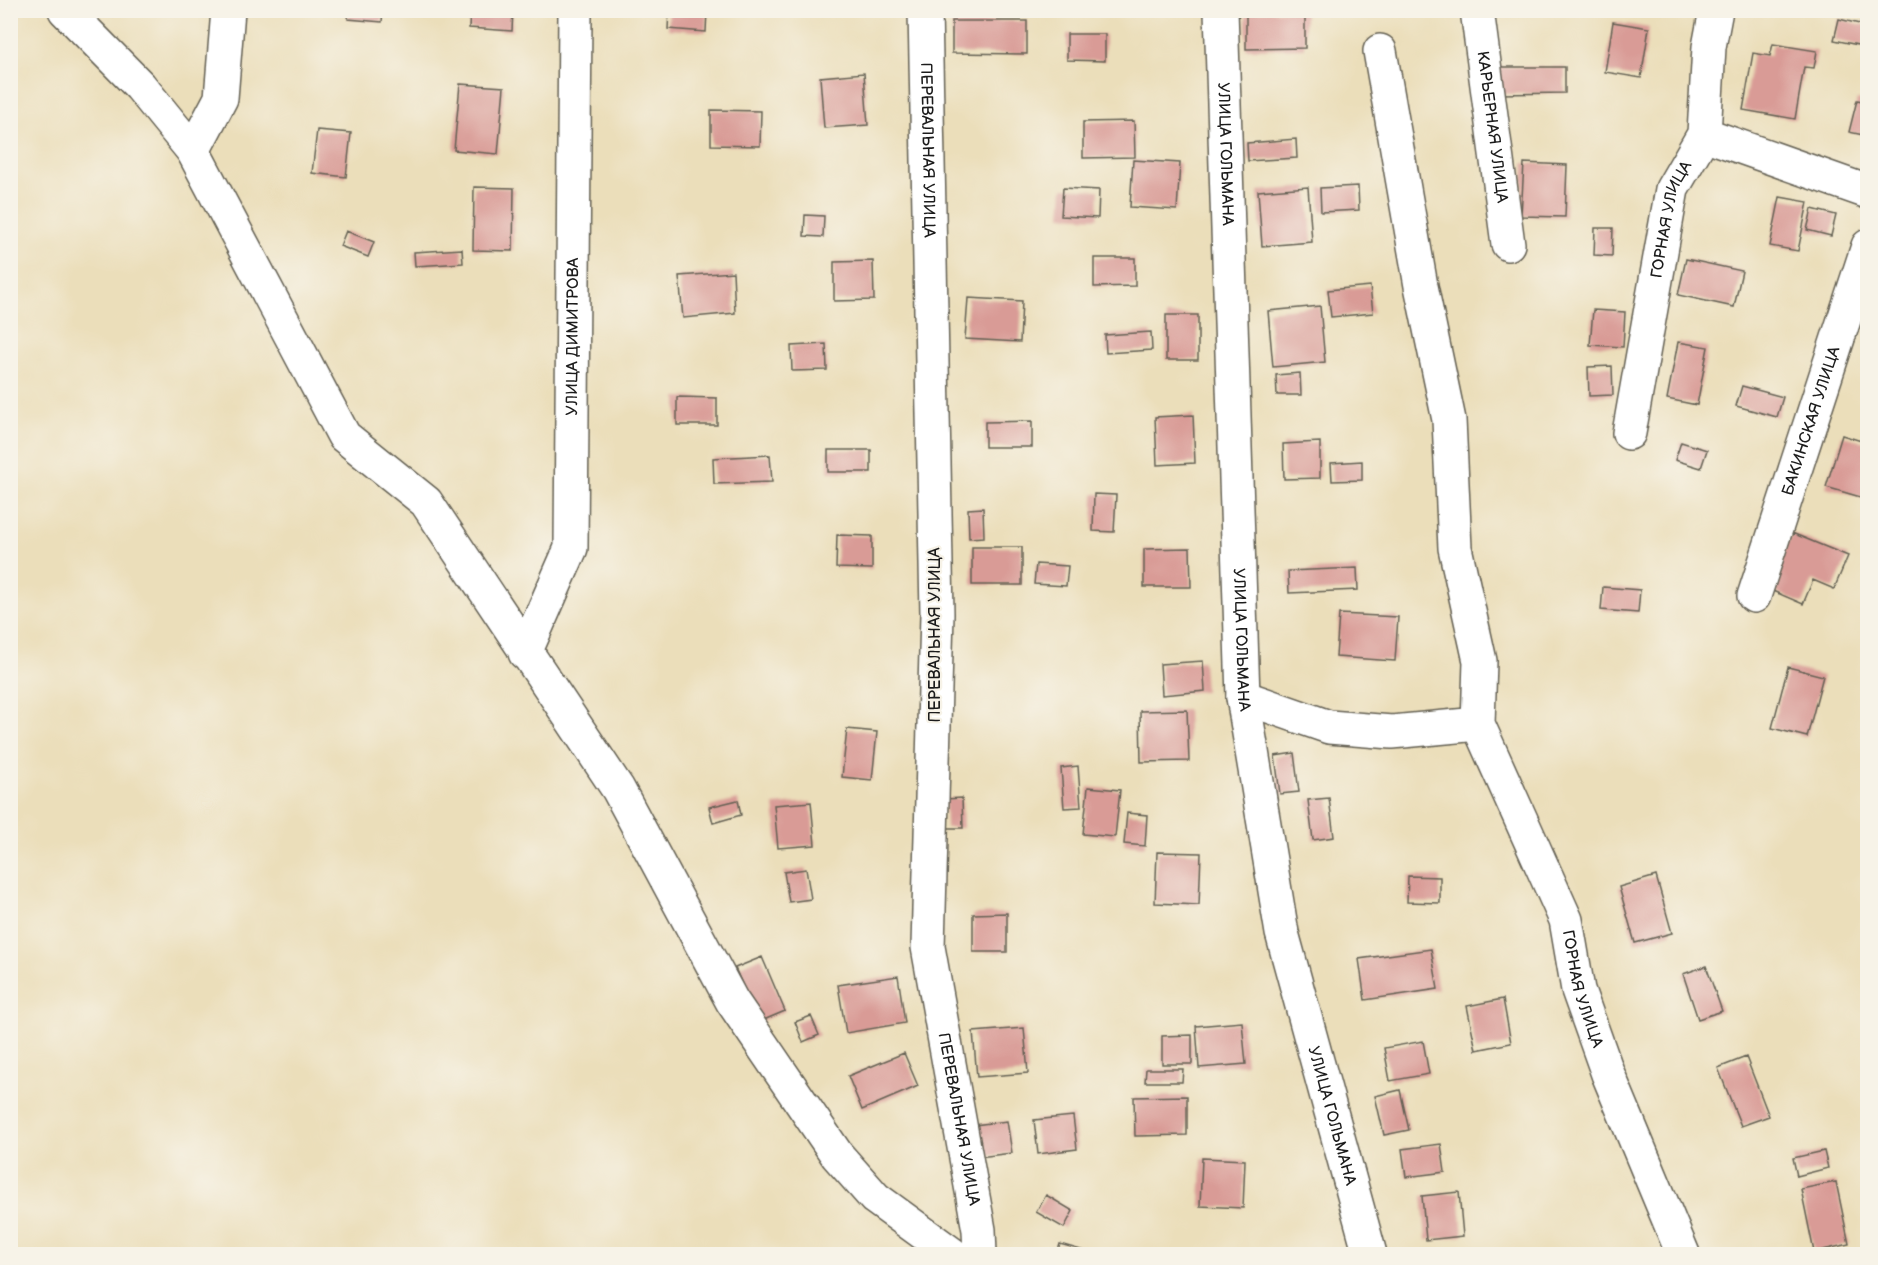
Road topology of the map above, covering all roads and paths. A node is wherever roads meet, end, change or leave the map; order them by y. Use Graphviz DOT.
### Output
graph roads {
  1 [pos="65,10"];
  2 [pos="228,10"];
  3 [pos="575,10"];
  4 [pos="925,10"];
  5 [pos="1221,10"];
  6 [pos="1477,10"];
  7 [pos="1716,10"];
  8 [pos="1380,51"];
  9 [pos="1704,134"];
  10 [pos="193,151"];
  11 [pos="1868,192"];
  12 [pos="1508,244"];
  13 [pos="1868,246"];
  14 [pos="1629,432"];
  15 [pos="1754,596"];
  16 [pos="525,653"];
  17 [pos="1243,697"];
  18 [pos="1478,724"];
  19 [pos="952,1254"];
  20 [pos="980,1254"];
  21 [pos="1370,1254"];
  22 [pos="1683,1254"];
  1 -- 10 [label="street"];
  2 -- 10 [label="street"];
  3 -- 16 [label="street, УЛИЦА ДИМИТРОВА"];
  4 -- 20 [label="street, ПЕРЕВАЛЬНАЯ УЛИЦА"];
  5 -- 17 [label="street, УЛИЦА ГОЛЬМАНА"];
  6 -- 12 [label="street, КАРЬЕРНАЯ УЛИЦА"];
  7 -- 9 [label="street, ГОРНАЯ УЛИЦА"];
  8 -- 18 [label="street"];
  9 -- 11 [label="street"];
  9 -- 14 [label="street, ГОРНАЯ УЛИЦА"];
  10 -- 16 [label="street"];
  13 -- 15 [label="street, БАКИНСКАЯ УЛИЦА"];
  16 -- 19 [label="street"];
  17 -- 18 [label="street"];
  17 -- 21 [label="street, УЛИЦА ГОЛЬМАНА"];
  18 -- 22 [label="street, ГОРНАЯ УЛИЦА"];
}
